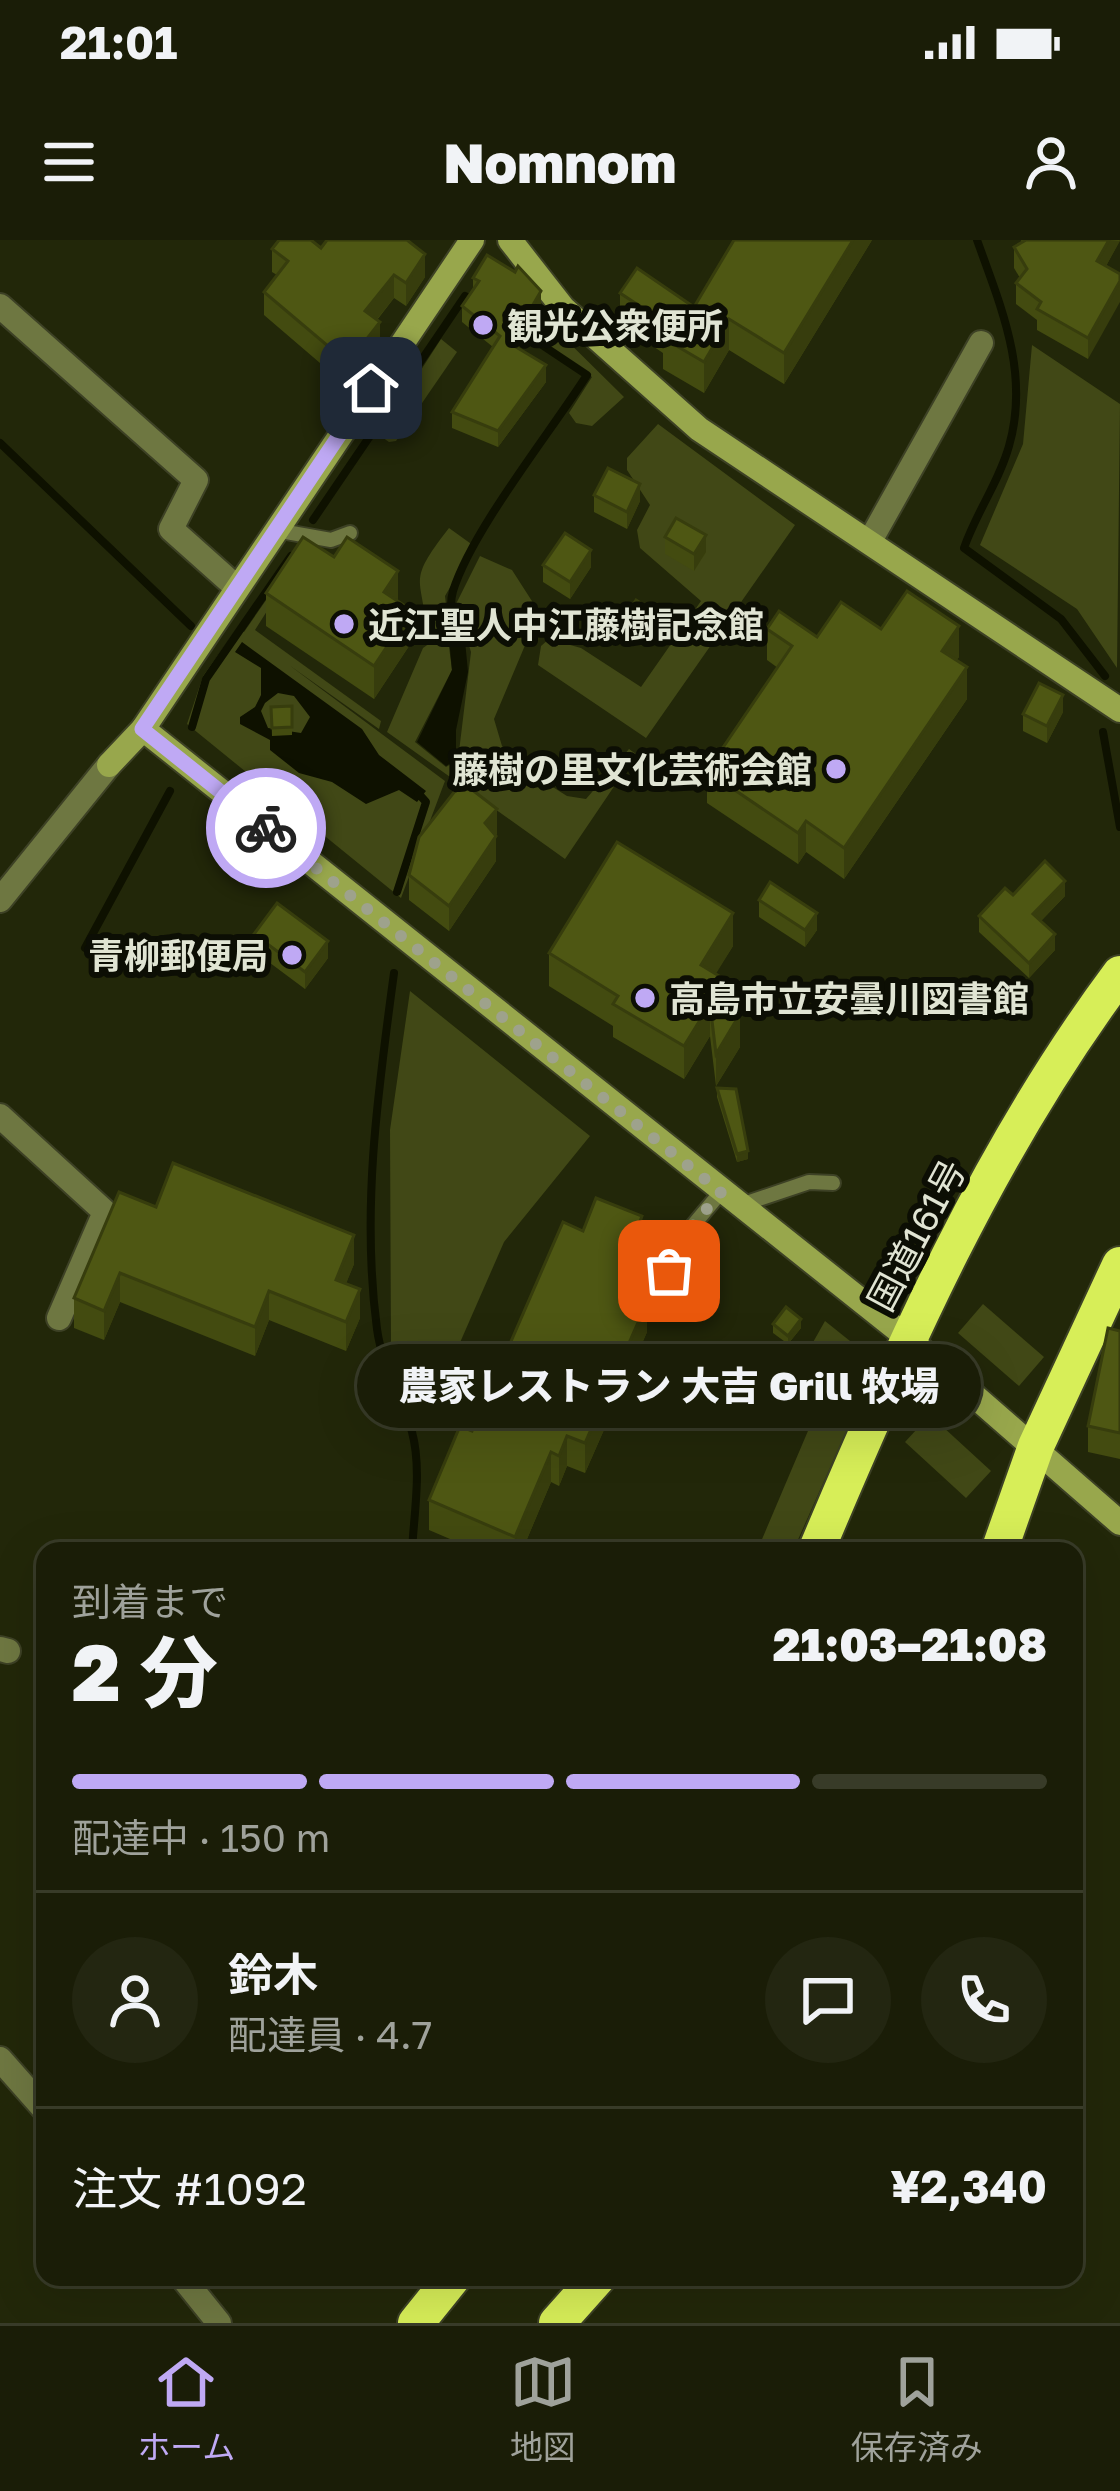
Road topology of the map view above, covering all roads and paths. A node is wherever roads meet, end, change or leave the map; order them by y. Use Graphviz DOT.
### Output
graph roads {
  1 [pos="472,240"];
  2 [pos="510,240"];
  3 [pos="0,306"];
  4 [pos="981,343"];
  5 [pos="275,530"];
  6 [pos="350,533"];
  7 [pos="870,541"];
  8 [pos="236,587"];
  9 [pos="1120,710"];
  10 [pos="142,729"];
  11 [pos="0,900"];
  12 [pos="1120,974"];
  13 [pos="0,1116"];
  14 [pos="833,1183"];
  15 [pos="729,1199"];
  16 [pos="1120,1265"];
  17 [pos="684,1306"];
  18 [pos="58,1318"];
  19 [pos="908,1338"];
  20 [pos="1036,1446"];
  21 [pos="1120,1523"];
  22 [pos="820,1542"];
  23 [pos="1002,1542"];
  24 [pos="0,2060"];
  25 [pos="36,2100"];
  26 [pos="189,2286"];
  27 [pos="446,2286"];
  28 [pos="590,2286"];
  29 [pos="219,2323"];
  30 [pos="416,2323"];
  31 [pos="557,2323"];
  1 -- 5 [label="street"];
  2 -- 7 [label="street"];
  3 -- 8 [label="street"];
  4 -- 7 [label="street"];
  5 -- 6 [label="lane"];
  5 -- 8 [label="street"];
  7 -- 9 [label="street"];
  8 -- 10 [label="street"];
  10 -- 11 [label="street"];
  10 -- 15 [label="street"];
  12 -- 19 [label="highway, 国道161号"];
  13 -- 18 [label="street"];
  14 -- 15 [label="lane"];
  15 -- 17 [label="lane"];
  15 -- 19 [label="street"];
  16 -- 20 [label="highway"];
  19 -- 20 [label="street"];
  19 -- 22 [label="highway, 国道161号"];
  20 -- 21 [label="street"];
  20 -- 23 [label="highway"];
  24 -- 25 [label="street"];
  26 -- 29 [label="street"];
  27 -- 30 [label="highway"];
  28 -- 31 [label="highway"];
}
